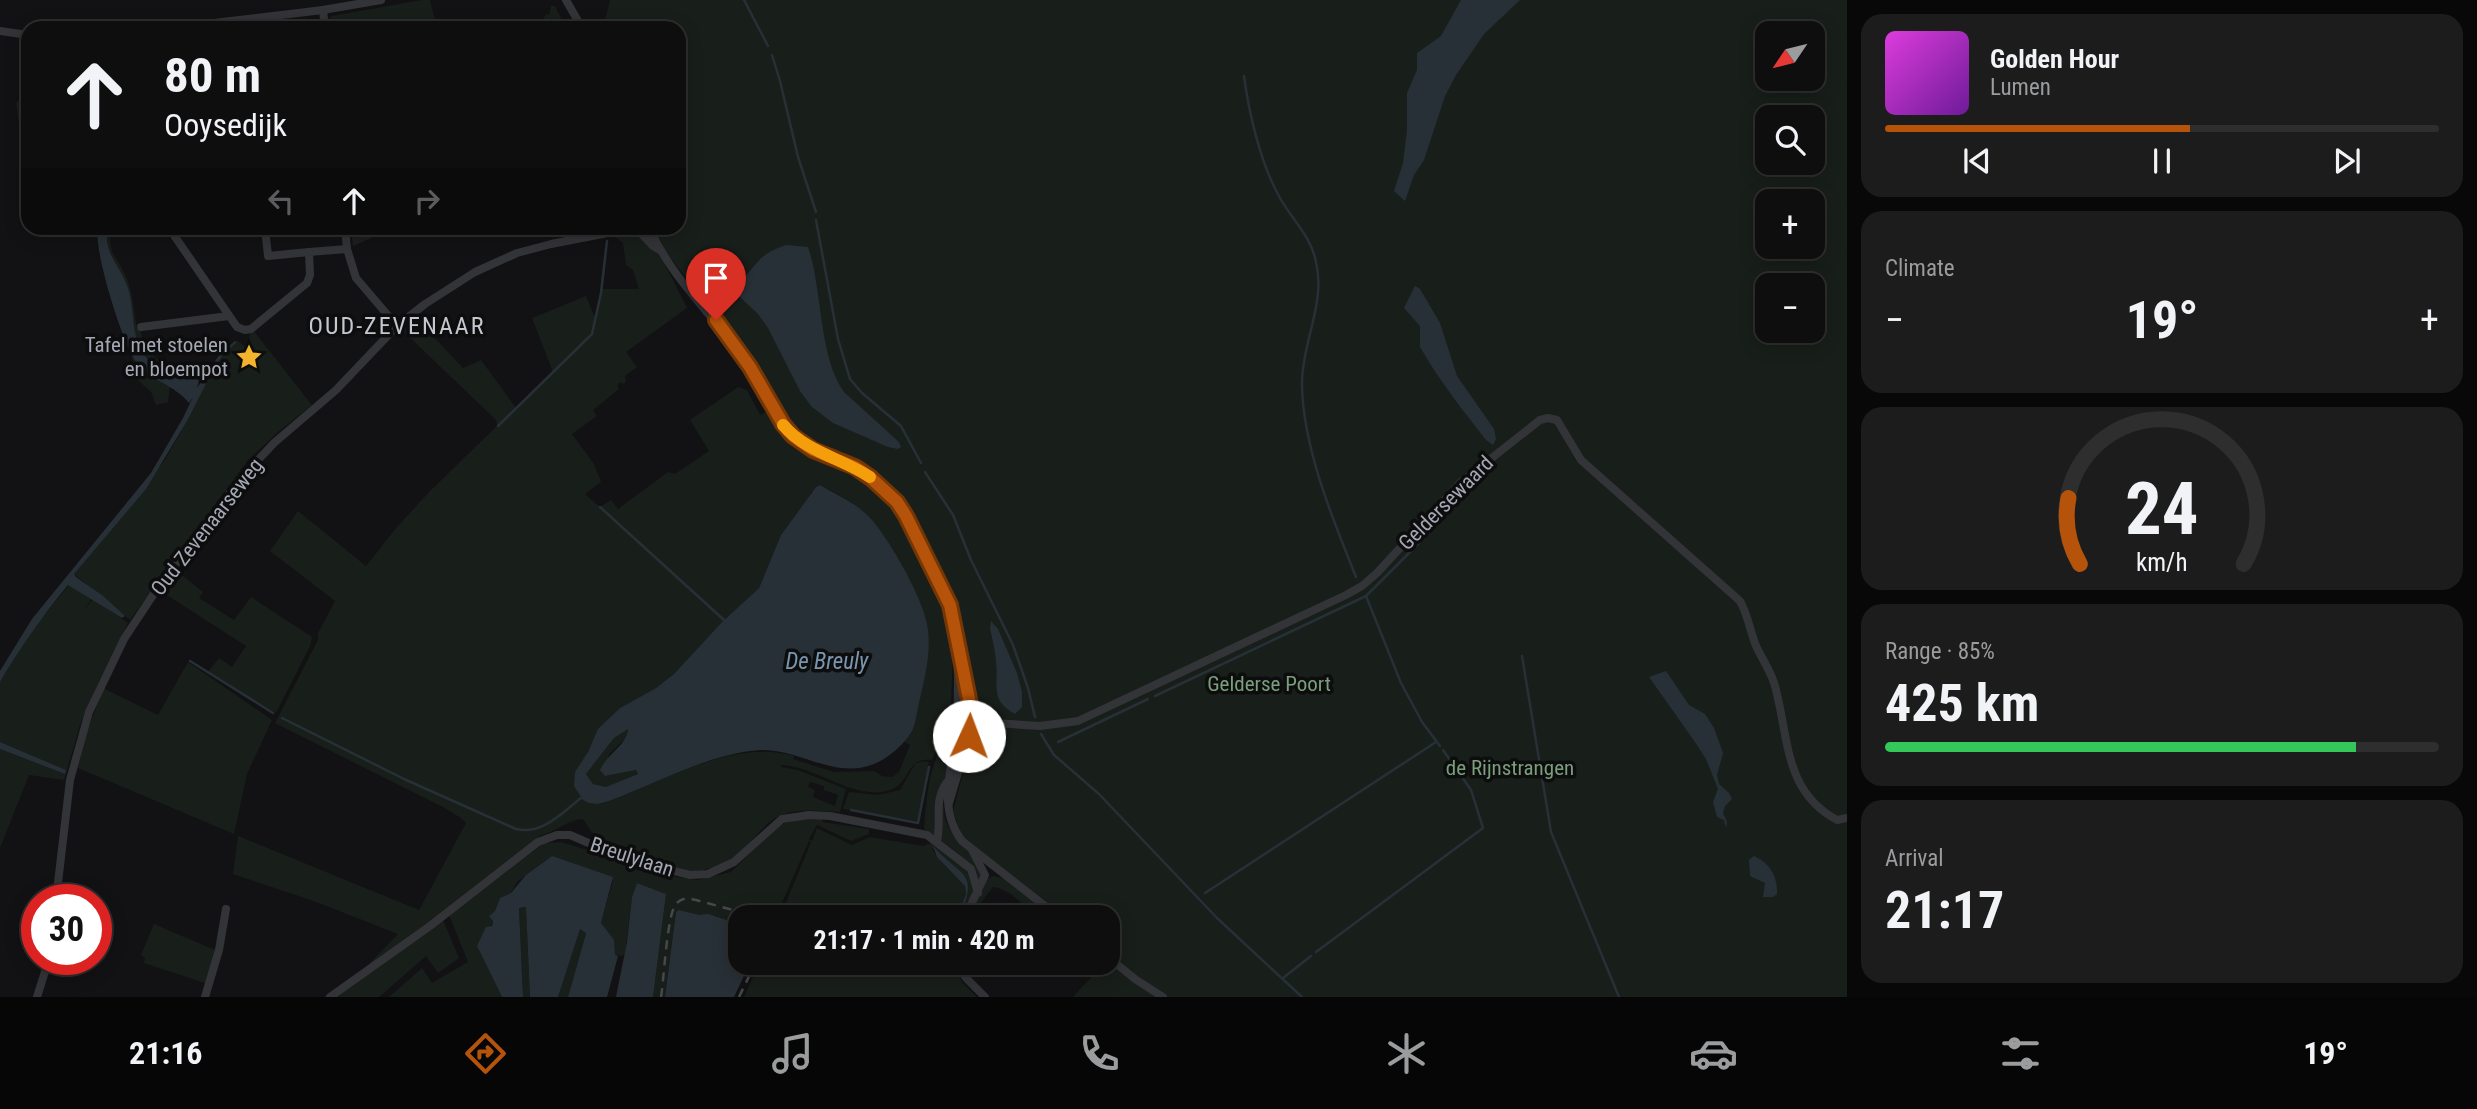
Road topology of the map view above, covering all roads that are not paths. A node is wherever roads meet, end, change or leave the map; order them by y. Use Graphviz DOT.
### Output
graph roads {
  1 [pos="381,0"];
  2 [pos="566,0"];
  3 [pos="323,10"];
  4 [pos="231,21"];
  5 [pos="324,21"];
  6 [pos="578,21"];
  7 [pos="0,31"];
  8 [pos="21,35"];
  9 [pos="174,235"];
  10 [pos="266,235"];
  11 [pos="346,235"];
  12 [pos="598,235"];
  13 [pos="642,235"];
  14 [pos="653,235"];
  15 [pos="347,249"];
  16 [pos="660,250"];
  17 [pos="309,252"];
  18 [pos="229,316"];
  19 [pos="397,326"];
  20 [pos="141,327"];
  21 [pos="956,643"];
  22 [pos="977,722"];
  23 [pos="948,779"];
  24 [pos="948,806"];
  25 [pos="1847,818"];
  26 [pos="937,841"];
  27 [pos="971,847"];
  28 [pos="985,875"];
  29 [pos="1010,877"];
  30 [pos="58,884"];
  31 [pos="978,893"];
  32 [pos="972,905"];
  33 [pos="1044,905"];
  34 [pos="226,909"];
  35 [pos="1120,967"];
  36 [pos="44,975"];
  37 [pos="963,975"];
  38 [pos="37,997"];
  39 [pos="205,997"];
  40 [pos="330,997"];
  41 [pos="985,997"];
  42 [pos="1163,997"];
  1 -- 3 [label="street"];
  2 -- 6 [label="street"];
  3 -- 4 [label="street"];
  3 -- 5 [label="street"];
  7 -- 8 [label="street"];
  9 -- 18 [label="street"];
  10 -- 17 [label="street"];
  11 -- 15 [label="street"];
  12 -- 19 [label="street, Oud Zevenaarseweg"];
  13 -- 16 [label="street, Oud Zevenaarseweg"];
  14 -- 16 [label="street"];
  15 -- 17 [label="street"];
  15 -- 19 [label="street"];
  16 -- 21 [label="street"];
  17 -- 18 [label="street"];
  18 -- 20 [label="street"];
  19 -- 30 [label="street, Oud Zevenaarseweg"];
  21 -- 22 [label="street"];
  21 -- 23 [label="street"];
  22 -- 24 [label="street"];
  22 -- 25 [label="street, Geldersewaard"];
  23 -- 24 [label="street"];
  23 -- 26 [label="street"];
  24 -- 27 [label="street"];
  26 -- 31 [label="street, Breulylaan"];
  26 -- 40 [label="street, Breulylaan"];
  27 -- 28 [label="street"];
  27 -- 29 [label="street"];
  28 -- 29 [label="street"];
  28 -- 31 [label="street"];
  29 -- 33 [label="street"];
  31 -- 32 [label="street"];
  34 -- 39 [label="street"];
  35 -- 42 [label="street"];
  36 -- 38 [label="street"];
  37 -- 41 [label="street"];
}
